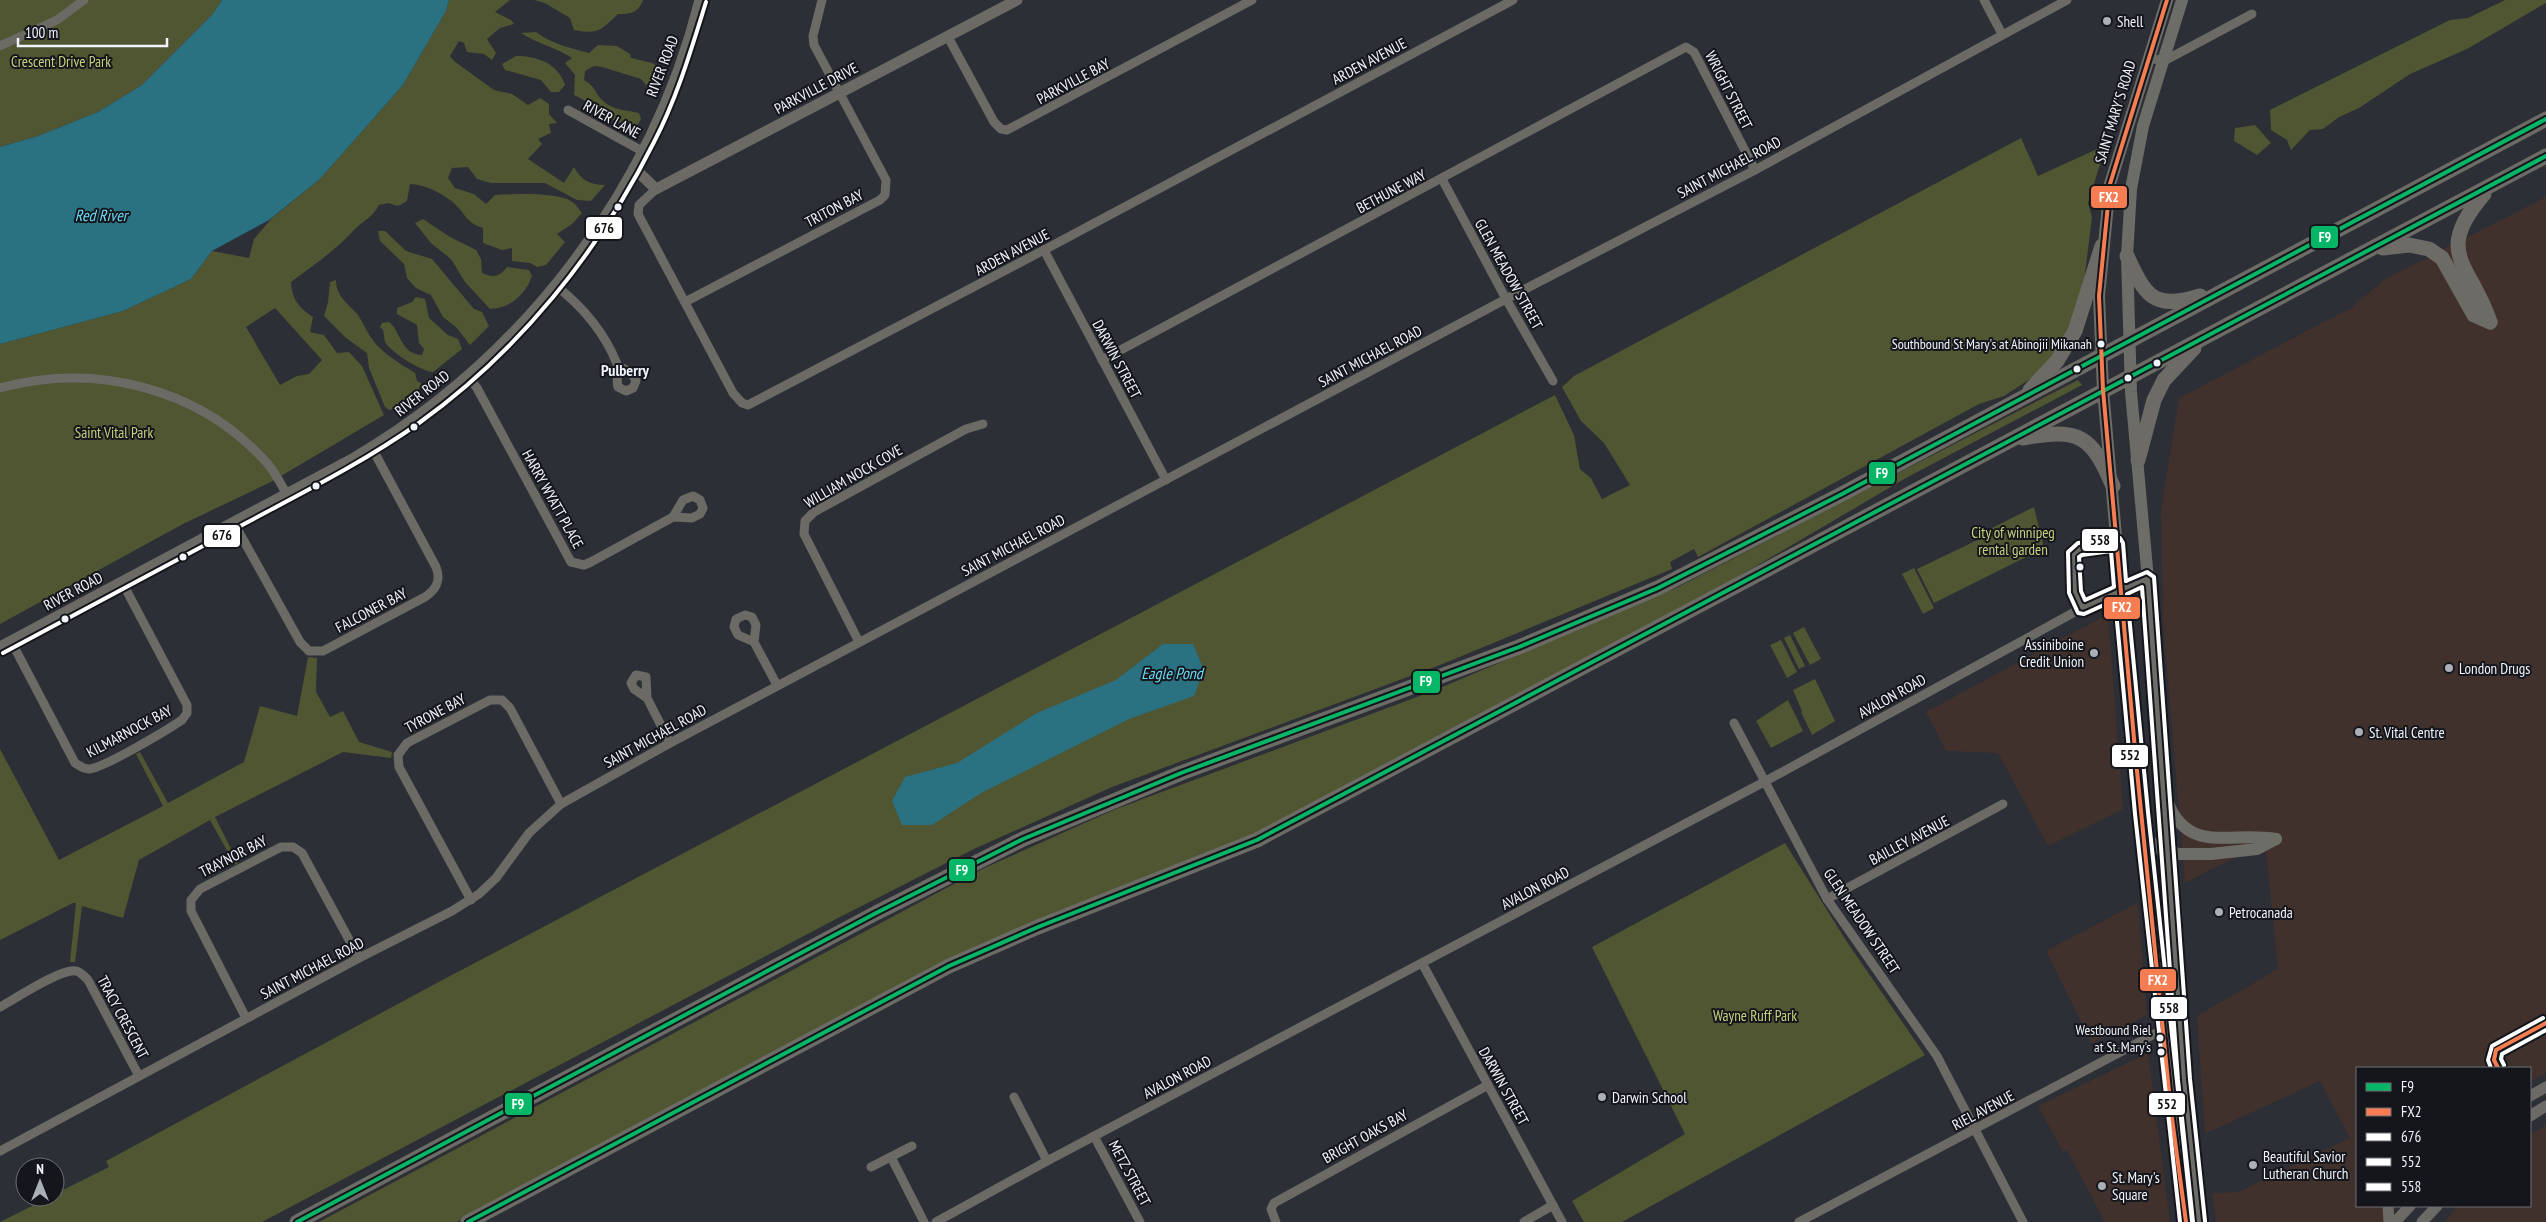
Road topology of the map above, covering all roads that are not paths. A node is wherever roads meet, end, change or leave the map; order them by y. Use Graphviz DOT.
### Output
graph roads {
  1 [pos="84,0"];
  2 [pos="700,0"];
  3 [pos="822,0"];
  4 [pos="1017,0"];
  5 [pos="1252,0"];
  6 [pos="1513,0"];
  7 [pos="1984,0"];
  8 [pos="2067,0"];
  9 [pos="2166,0"];
  10 [pos="2182,0"];
  11 [pos="2252,14"];
  12 [pos="2002,34"];
  13 [pos="948,37"];
  14 [pos="0,46"];
  15 [pos="1692,50"];
  16 [pos="2149,58"];
  17 [pos="2164,61"];
  18 [pos="838,93"];
  19 [pos="568,110"];
  20 [pos="2546,119"];
  21 [pos="642,151"];
  22 [pos="2546,156"];
  23 [pos="634,168"];
  24 [pos="1755,170"];
  25 [pos="1442,179"];
  26 [pos="2490,188"];
  27 [pos="656,189"];
  28 [pos="2102,246"];
  29 [pos="2374,249"];
  30 [pos="1044,250"];
  31 [pos="2127,256"];
  32 [pos="555,285"];
  33 [pos="2228,287"];
  34 [pos="1506,299"];
  35 [pos="685,302"];
  36 [pos="2203,337"];
  37 [pos="2128,342"];
  38 [pos="2101,356"];
  39 [pos="1102,360"];
  40 [pos="618,366"];
  41 [pos="468,376"];
  42 [pos="2131,376"];
  43 [pos="1553,381"];
  44 [pos="0,388"];
  45 [pos="2103,390"];
  46 [pos="2023,398"];
  47 [pos="983,424"];
  48 [pos="2009,440"];
  49 [pos="372,448"];
  50 [pos="2138,460"];
  51 [pos="1166,480"];
  52 [pos="2113,486"];
  53 [pos="288,495"];
  54 [pos="673,517"];
  55 [pos="234,523"];
  56 [pos="2117,544"];
  57 [pos="2148,578"];
  58 [pos="122,582"];
  59 [pos="2120,590"];
  60 [pos="2082,608"];
  61 [pos="11,641"];
  62 [pos="754,642"];
  63 [pos="859,642"];
  64 [pos="0,647"];
  65 [pos="777,685"];
  66 [pos="647,698"];
  67 [pos="1734,723"];
  68 [pos="670,744"];
  69 [pos="1764,782"];
  70 [pos="2164,792"];
  71 [pos="562,804"];
  72 [pos="2003,804"];
  73 [pos="2144,835"];
  74 [pos="2168,852"];
  75 [pos="2149,884"];
  76 [pos="470,900"];
  77 [pos="1827,900"];
  78 [pos="2172,902"];
  79 [pos="2152,918"];
  80 [pos="2173,929"];
  81 [pos="359,958"];
  82 [pos="1422,964"];
  83 [pos="0,1007"];
  84 [pos="246,1018"];
  85 [pos="2179,1021"];
  86 [pos="2164,1028"];
  87 [pos="138,1076"];
  88 [pos="1488,1085"];
  89 [pos="2546,1087"];
  90 [pos="2531,1095"];
  91 [pos="1014,1097"];
  92 [pos="2546,1106"];
  93 [pos="2531,1115"];
  94 [pos="1974,1130"];
  95 [pos="1094,1136"];
  96 [pos="912,1146"];
  97 [pos="0,1151"];
  98 [pos="891,1157"];
  99 [pos="1047,1161"];
  100 [pos="871,1167"];
  101 [pos="1553,1205"];
  102 [pos="2388,1207"];
  103 [pos="2409,1207"];
  104 [pos="2435,1207"];
  105 [pos="297,1222"];
  106 [pos="468,1222"];
  107 [pos="924,1222"];
  108 [pos="936,1222"];
  109 [pos="1140,1222"];
  110 [pos="1276,1222"];
  111 [pos="1524,1222"];
  112 [pos="1562,1222"];
  113 [pos="1799,1222"];
  114 [pos="2023,1222"];
  115 [pos="2186,1222"];
  116 [pos="2199,1222"];
  117 [pos="2389,1222"];
  118 [pos="2395,1222"];
  119 [pos="2422,1222"];
  1 -- 14 [label="street"];
  2 -- 21 [label="street, RIVER ROAD"];
  3 -- 18 [label="street, TRITON BAY"];
  4 -- 13 [label="street, PARKVILLE DRIVE"];
  5 -- 13 [label="street, PARKVILLE BAY"];
  6 -- 30 [label="street, ARDEN AVENUE"];
  7 -- 12 [label="street"];
  8 -- 12 [label="street, SAINT MICHAEL ROAD"];
  9 -- 16 [label="main road, SAINT MARY'S ROAD"];
  10 -- 17 [label="main road, SAINT MARY'S ROAD"];
  11 -- 17 [label="street"];
  12 -- 24 [label="street, SAINT MICHAEL ROAD"];
  13 -- 18 [label="street, PARKVILLE DRIVE"];
  15 -- 24 [label="street, WRIGHT STREET"];
  15 -- 25 [label="street, BETHUNE WAY"];
  16 -- 17 [label="street"];
  16 -- 28 [label="main road, SAINT MARY'S ROAD"];
  17 -- 31 [label="main road, SAINT MARY'S ROAD"];
  18 -- 27 [label="street, PARKVILLE DRIVE"];
  18 -- 35 [label="street, TRITON BAY"];
  19 -- 21 [label="street, RIVER LANE"];
  20 -- 33 [label="main road"];
  21 -- 23 [label="street, RIVER ROAD"];
  22 -- 26 [label="main road"];
  23 -- 27 [label="street"];
  23 -- 32 [label="street, RIVER ROAD"];
  24 -- 34 [label="street, SAINT MICHAEL ROAD"];
  25 -- 34 [label="street, GLEN MEADOW STREET"];
  25 -- 39 [label="street, BETHUNE WAY"];
  26 -- 29 [label="main road"];
  26 -- 29 [label="main road"];
  27 -- 35 [label="street, ARDEN AVENUE"];
  28 -- 38 [label="main road, SAINT MARY'S ROAD"];
  28 -- 46 [label="main road"];
  29 -- 36 [label="main road"];
  30 -- 35 [label="street, ARDEN AVENUE"];
  30 -- 39 [label="street, DARWIN STREET"];
  31 -- 33 [label="main road"];
  31 -- 37 [label="main road, SAINT MARY'S ROAD"];
  32 -- 40 [label="street"];
  32 -- 41 [label="street, RIVER ROAD"];
  33 -- 37 [label="main road"];
  34 -- 43 [label="street, GLEN MEADOW STREET"];
  34 -- 51 [label="street, SAINT MICHAEL ROAD"];
  36 -- 42 [label="main road"];
  36 -- 50 [label="main road"];
  37 -- 38 [label="main road"];
  37 -- 42 [label="main road, SAINT MARY'S ROAD"];
  38 -- 45 [label="main road, SAINT MARY'S ROAD"];
  38 -- 46 [label="main road"];
  39 -- 51 [label="street, DARWIN STREET"];
  41 -- 49 [label="street, RIVER ROAD"];
  41 -- 54 [label="street, HARRY WYATT PLACE"];
  42 -- 45 [label="main road"];
  42 -- 50 [label="main road, SAINT MARY'S ROAD"];
  44 -- 53 [label="street"];
  45 -- 48 [label="main road"];
  45 -- 52 [label="main road, SAINT MARY'S ROAD"];
  46 -- 105 [label="main road"];
  47 -- 63 [label="street, WILLIAM NOCK COVE"];
  48 -- 52 [label="main road"];
  48 -- 106 [label="main road"];
  49 -- 53 [label="street, RIVER ROAD"];
  49 -- 55 [label="street, FALCONER BAY"];
  50 -- 57 [label="main road, SAINT MARY'S ROAD"];
  51 -- 63 [label="street, SAINT MICHAEL ROAD"];
  52 -- 56 [label="main road, SAINT MARY'S ROAD"];
  53 -- 55 [label="street, RIVER ROAD"];
  55 -- 58 [label="street, RIVER ROAD"];
  56 -- 59 [label="main road, SAINT MARY'S ROAD"];
  56 -- 60 [label="street"];
  57 -- 59 [label="street, AVALON ROAD"];
  57 -- 70 [label="main road, SAINT MARY'S ROAD"];
  58 -- 61 [label="street, RIVER ROAD"];
  58 -- 61 [label="street, KILMARNOCK BAY"];
  59 -- 60 [label="street, AVALON ROAD"];
  59 -- 73 [label="main road, SAINT MARY'S ROAD"];
  60 -- 69 [label="street, AVALON ROAD"];
  61 -- 64 [label="street, RIVER ROAD"];
  62 -- 65 [label="street"];
  63 -- 65 [label="street, SAINT MICHAEL ROAD"];
  65 -- 68 [label="street, SAINT MICHAEL ROAD"];
  66 -- 68 [label="street"];
  67 -- 69 [label="street, GLEN MEADOW STREET"];
  68 -- 71 [label="street, SAINT MICHAEL ROAD"];
  69 -- 77 [label="street, GLEN MEADOW STREET"];
  69 -- 82 [label="street, AVALON ROAD"];
  70 -- 74 [label="main road, SAINT MARY'S ROAD"];
  70 -- 74 [label="main road"];
  71 -- 76 [label="street, SAINT MICHAEL ROAD"];
  71 -- 76 [label="street, TYRONE BAY"];
  72 -- 77 [label="street, BAILLEY AVENUE"];
  73 -- 74 [label="main road"];
  73 -- 75 [label="main road, SAINT MARY'S ROAD"];
  74 -- 78 [label="main road, SAINT MARY'S ROAD"];
  75 -- 78 [label="main road"];
  75 -- 79 [label="main road, SAINT MARY'S ROAD"];
  76 -- 81 [label="street, SAINT MICHAEL ROAD"];
  77 -- 94 [label="street, GLEN MEADOW STREET"];
  78 -- 80 [label="main road, SAINT MARY'S ROAD"];
  79 -- 80 [label="main road"];
  79 -- 86 [label="main road, SAINT MARY'S ROAD"];
  80 -- 85 [label="main road, SAINT MARY'S ROAD"];
  81 -- 84 [label="street, SAINT MICHAEL ROAD"];
  81 -- 84 [label="street, TRAYNOR BAY"];
  82 -- 88 [label="street, DARWIN STREET"];
  82 -- 95 [label="street, AVALON ROAD"];
  83 -- 87 [label="street, TRACY CRESCENT"];
  84 -- 87 [label="street, SAINT MICHAEL ROAD"];
  85 -- 86 [label="street, RIEL AVENUE"];
  85 -- 116 [label="main road, SAINT MARY'S ROAD"];
  86 -- 94 [label="street, RIEL AVENUE"];
  86 -- 115 [label="main road, SAINT MARY'S ROAD"];
  87 -- 97 [label="street, SAINT MICHAEL ROAD"];
  88 -- 101 [label="street, DARWIN STREET"];
  88 -- 110 [label="street, BRIGHT OAKS BAY"];
  89 -- 90 [label="street"];
  91 -- 99 [label="street"];
  92 -- 93 [label="street"];
  94 -- 113 [label="street, RIEL AVENUE"];
  94 -- 114 [label="street, GLEN MEADOW STREET"];
  95 -- 99 [label="street, AVALON ROAD"];
  95 -- 109 [label="street, METZ STREET"];
  96 -- 98 [label="street"];
  98 -- 100 [label="street"];
  98 -- 107 [label="street"];
  99 -- 108 [label="street, AVALON ROAD"];
  101 -- 111 [label="street"];
  101 -- 112 [label="street, DARWIN STREET"];
  102 -- 117 [label="street"];
  103 -- 118 [label="street"];
  104 -- 119 [label="street"];
}
